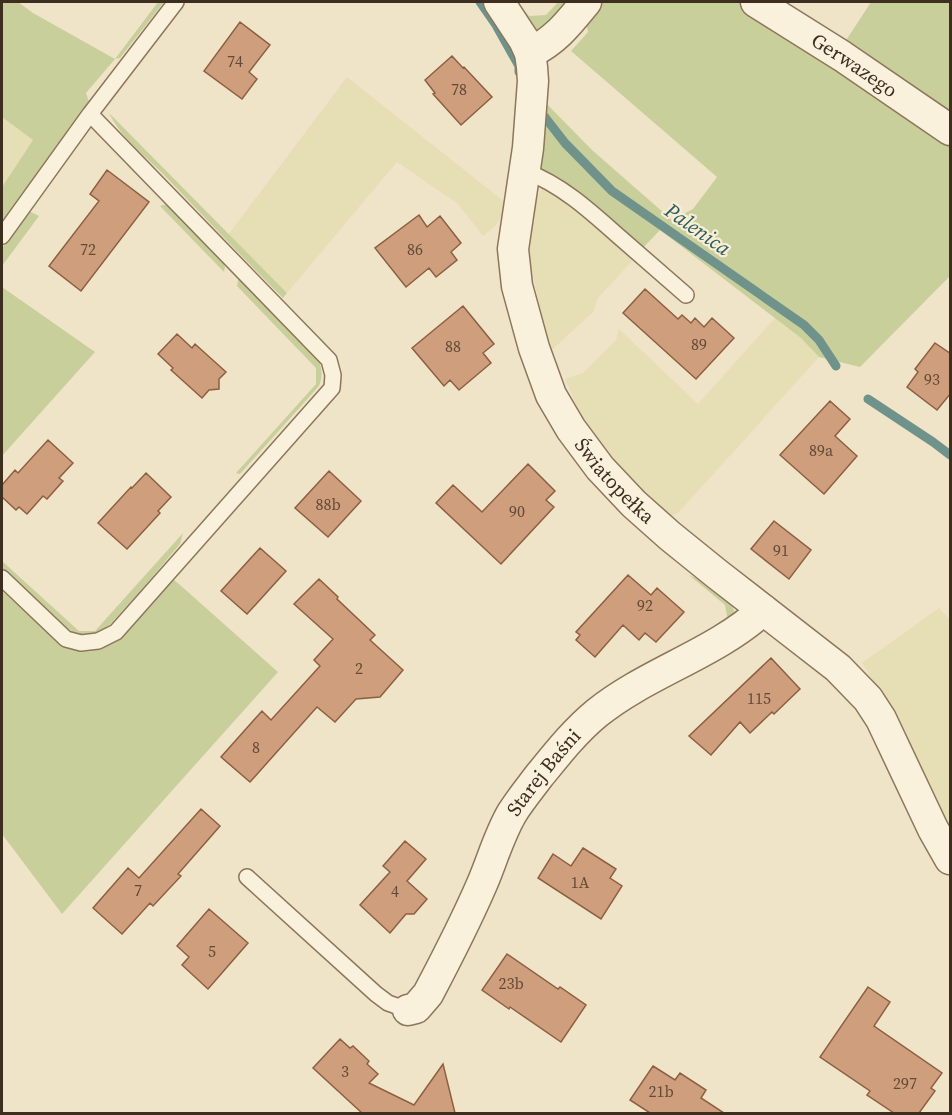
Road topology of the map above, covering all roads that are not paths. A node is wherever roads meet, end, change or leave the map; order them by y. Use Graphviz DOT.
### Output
graph roads {
  1 [pos="176,2"];
  2 [pos="499,2"];
  3 [pos="586,2"];
  4 [pos="756,2"];
  5 [pos="530,53"];
  6 [pos="90,114"];
  7 [pos="951,129"];
  8 [pos="525,171"];
  9 [pos="2,236"];
  10 [pos="686,295"];
  11 [pos="2,578"];
  12 [pos="763,610"];
  13 [pos="951,859"];
  14 [pos="247,877"];
  15 [pos="408,1010"];
  1 -- 6 [label="lane"];
  2 -- 5 [label="street, Światopełka"];
  3 -- 5 [label="street"];
  4 -- 7 [label="street, Gerwazego"];
  5 -- 8 [label="street, Światopełka"];
  6 -- 9 [label="lane"];
  6 -- 11 [label="lane"];
  8 -- 10 [label="lane"];
  8 -- 12 [label="street, Światopełka"];
  12 -- 13 [label="street, Światopełka"];
  12 -- 15 [label="street, Starej Baśni"];
  14 -- 15 [label="lane"];
}
